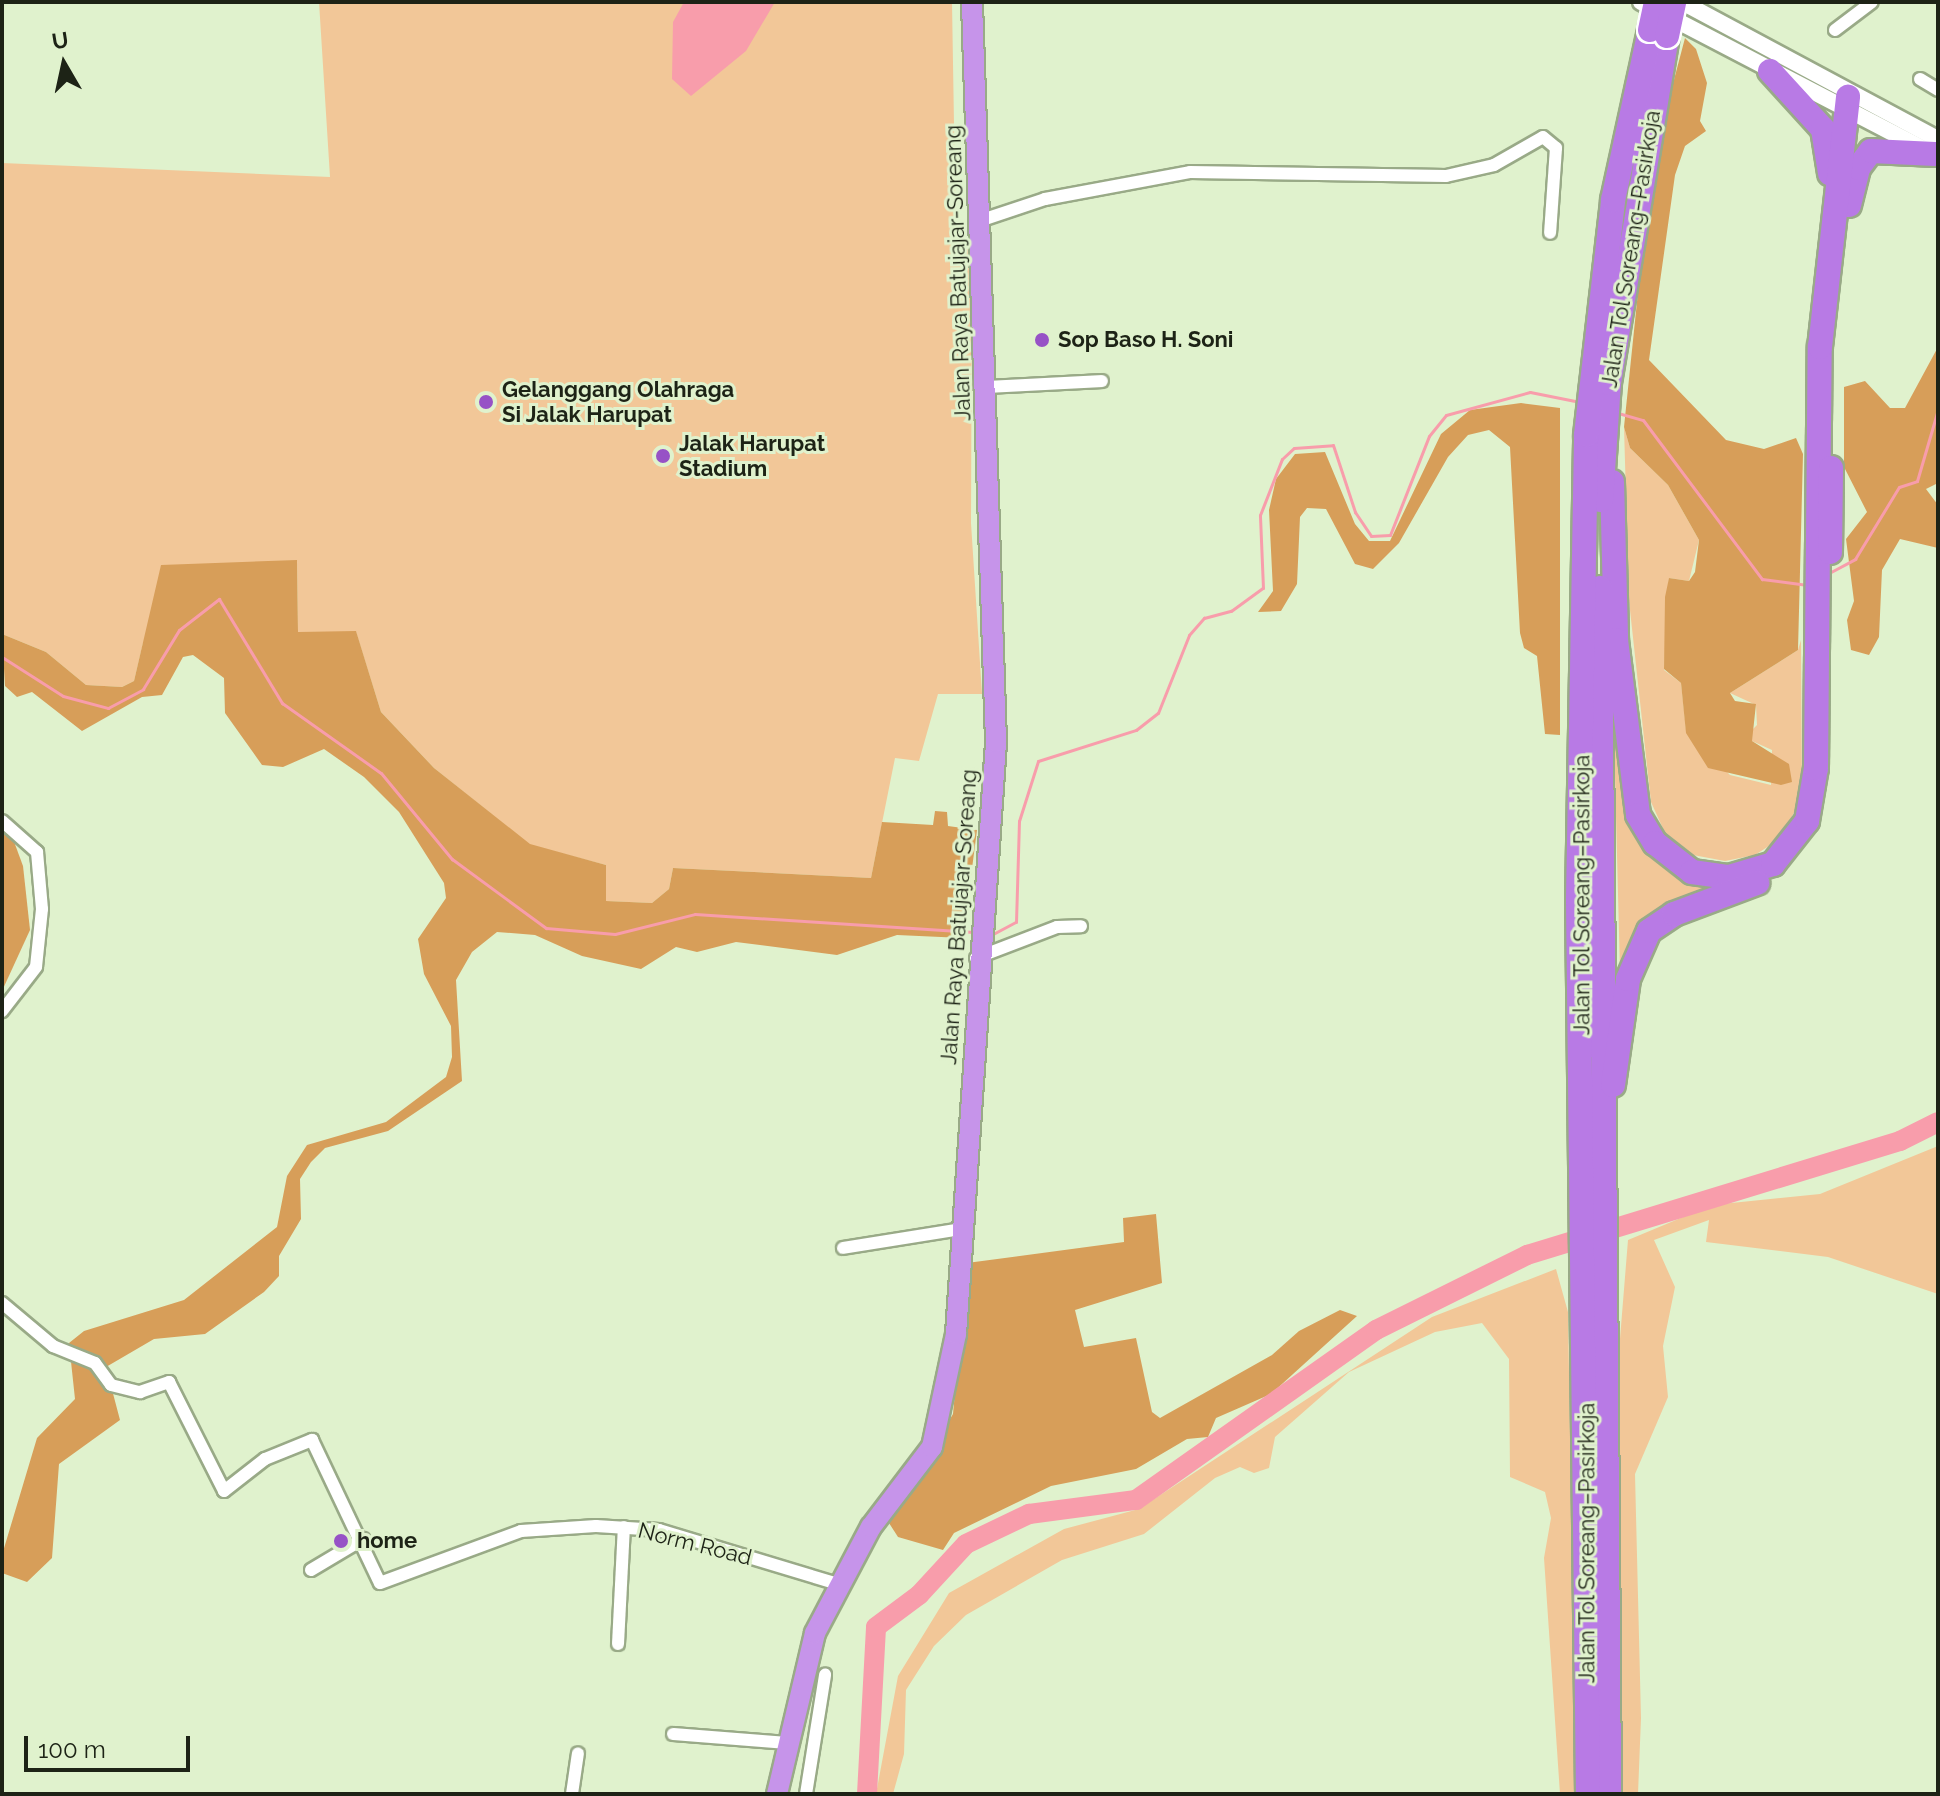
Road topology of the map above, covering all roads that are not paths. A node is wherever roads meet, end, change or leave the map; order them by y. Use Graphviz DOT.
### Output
graph roads {
  1 [pos="1641,2"];
  2 [pos="1656,2"];
  3 [pos="1674,2"];
  4 [pos="1682,2"];
  5 [pos="1872,2"];
  6 [pos="973,4"];
  7 [pos="1835,30"];
  8 [pos="1658,33"];
  9 [pos="1770,71"];
  10 [pos="1920,79"];
  11 [pos="1938,90"];
  12 [pos="1852,107"];
  13 [pos="1937,149"];
  14 [pos="979,221"];
  15 [pos="1843,226"];
  16 [pos="1550,233"];
  17 [pos="1829,263"];
  18 [pos="1102,381"];
  19 [pos="988,387"];
  20 [pos="1600,436"];
  21 [pos="1822,544"];
  22 [pos="1822,610"];
  23 [pos="2,821"];
  24 [pos="1081,926"];
  25 [pos="977,938"];
  26 [pos="2,1011"];
  27 [pos="1603,1143"];
  28 [pos="1594,1186"];
  29 [pos="962,1229"];
  30 [pos="843,1248"];
  31 [pos="2,1303"];
  32 [pos="1595,1314"];
  33 [pos="624,1527"];
  34 [pos="363,1539"];
  35 [pos="311,1570"];
  36 [pos="838,1584"];
  37 [pos="618,1644"];
  38 [pos="825,1675"];
  39 [pos="673,1734"];
  40 [pos="788,1743"];
  41 [pos="578,1753"];
  42 [pos="572,1794"];
  43 [pos="777,1794"];
  44 [pos="806,1794"];
  45 [pos="1588,1794"];
  46 [pos="1609,1794"];
  1 -- 9 [label="street"];
  2 -- 8 [label="highway, Jalan Tol Soreang–Pasirkoja, bridge"];
  3 -- 8 [label="highway, Jalan Tol Soreang–Pasirkoja, bridge"];
  4 -- 12 [label="street"];
  5 -- 7 [label="street"];
  6 -- 14 [label="highway, Jalan Raya Batujajar-Soreang"];
  8 -- 20 [label="highway, Jalan Tol Soreang–Pasirkoja"];
  9 -- 12 [label="street"];
  9 -- 17 [label="highway"];
  10 -- 11 [label="street"];
  12 -- 13 [label="street"];
  12 -- 15 [label="highway"];
  12 -- 17 [label="highway"];
  13 -- 15 [label="highway"];
  14 -- 16 [label="street"];
  14 -- 19 [label="highway, Jalan Raya Batujajar-Soreang"];
  15 -- 21 [label="highway"];
  17 -- 21 [label="highway"];
  18 -- 19 [label="street"];
  19 -- 25 [label="highway, Jalan Raya Batujajar-Soreang"];
  20 -- 22 [label="highway"];
  20 -- 27 [label="highway, Jalan Tol Soreang–Pasirkoja"];
  20 -- 28 [label="highway, Jalan Tol Soreang–Pasirkoja"];
  21 -- 22 [label="highway"];
  22 -- 27 [label="highway"];
  23 -- 26 [label="street"];
  24 -- 25 [label="street"];
  25 -- 29 [label="highway, Jalan Raya Batujajar-Soreang"];
  27 -- 28 [label="highway, Jalan Tol Soreang–Pasirkoja"];
  28 -- 32 [label="highway, Jalan Tol Soreang–Pasirkoja"];
  29 -- 30 [label="street"];
  29 -- 36 [label="highway, Jalan Raya Batujajar-Soreang"];
  31 -- 34 [label="street, Norm Road"];
  32 -- 45 [label="highway, Jalan Tol Soreang–Pasirkoja"];
  32 -- 46 [label="highway, Jalan Tol Soreang–Pasirkoja"];
  33 -- 34 [label="street, Norm Road"];
  33 -- 36 [label="street, Norm Road"];
  33 -- 37 [label="street"];
  34 -- 35 [label="street"];
  36 -- 40 [label="highway, Jalan Raya Batujajar-Soreang"];
  38 -- 44 [label="street"];
  39 -- 40 [label="street"];
  40 -- 43 [label="highway, Jalan Raya Batujajar-Soreang"];
  41 -- 42 [label="street"];
}
